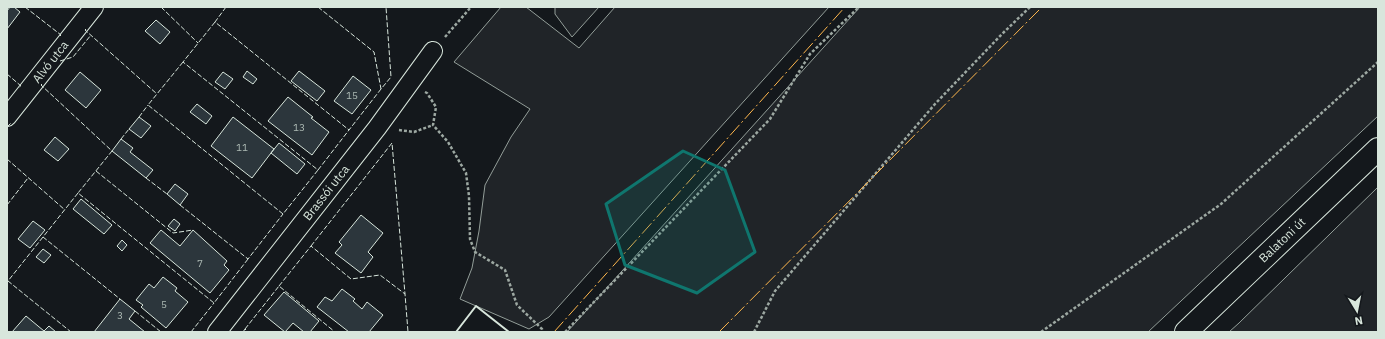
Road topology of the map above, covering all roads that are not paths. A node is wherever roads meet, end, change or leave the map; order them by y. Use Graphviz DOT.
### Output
graph roads {
  1 [pos="94,7"];
  2 [pos="433,51"];
  3 [pos="7,117"];
  4 [pos="1378,149"];
  5 [pos="218,332"];
  6 [pos="1186,332"];
  1 -- 3 [label="street, Alvó utca"];
  2 -- 5 [label="street, Brassói utca"];
  4 -- 6 [label="main road, Balatoni út"];
}
